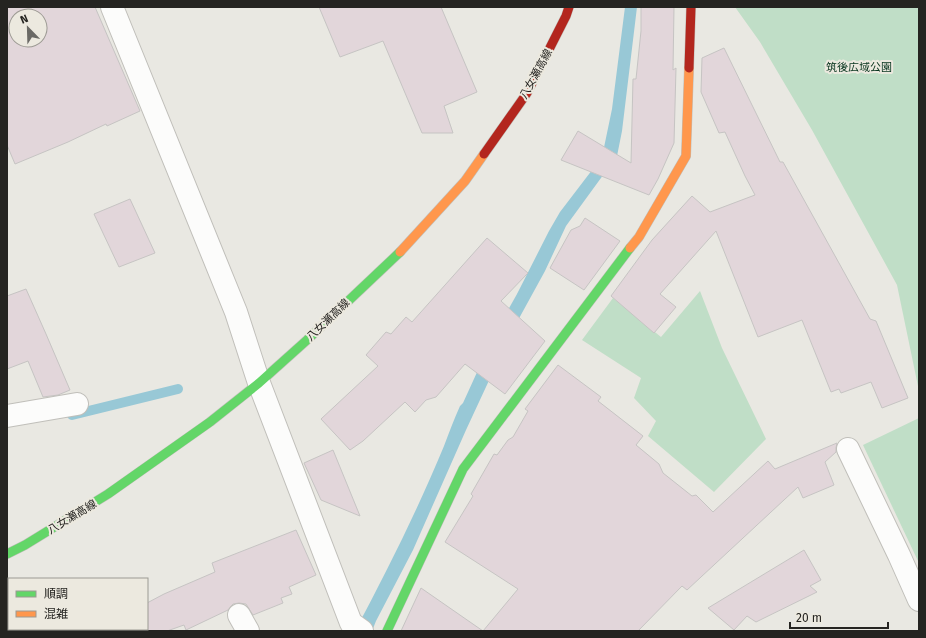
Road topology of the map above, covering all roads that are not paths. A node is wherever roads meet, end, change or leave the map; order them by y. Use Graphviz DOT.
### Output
graph roads {
  1 [pos="112,7"];
  2 [pos="569,7"];
  3 [pos="690,7"];
  4 [pos="259,383"];
  5 [pos="77,404"];
  6 [pos="7,416"];
  7 [pos="848,449"];
  8 [pos="7,554"];
  9 [pos="919,600"];
  10 [pos="362,631"];
  11 [pos="387,631"];
  1 -- 4 [label="street"];
  2 -- 4 [label="main road, 八女瀬高線"];
  3 -- 11 [label="main road"];
  4 -- 8 [label="main road, 八女瀬高線"];
  4 -- 10 [label="street"];
  5 -- 6 [label="street"];
  7 -- 9 [label="street"];
}
